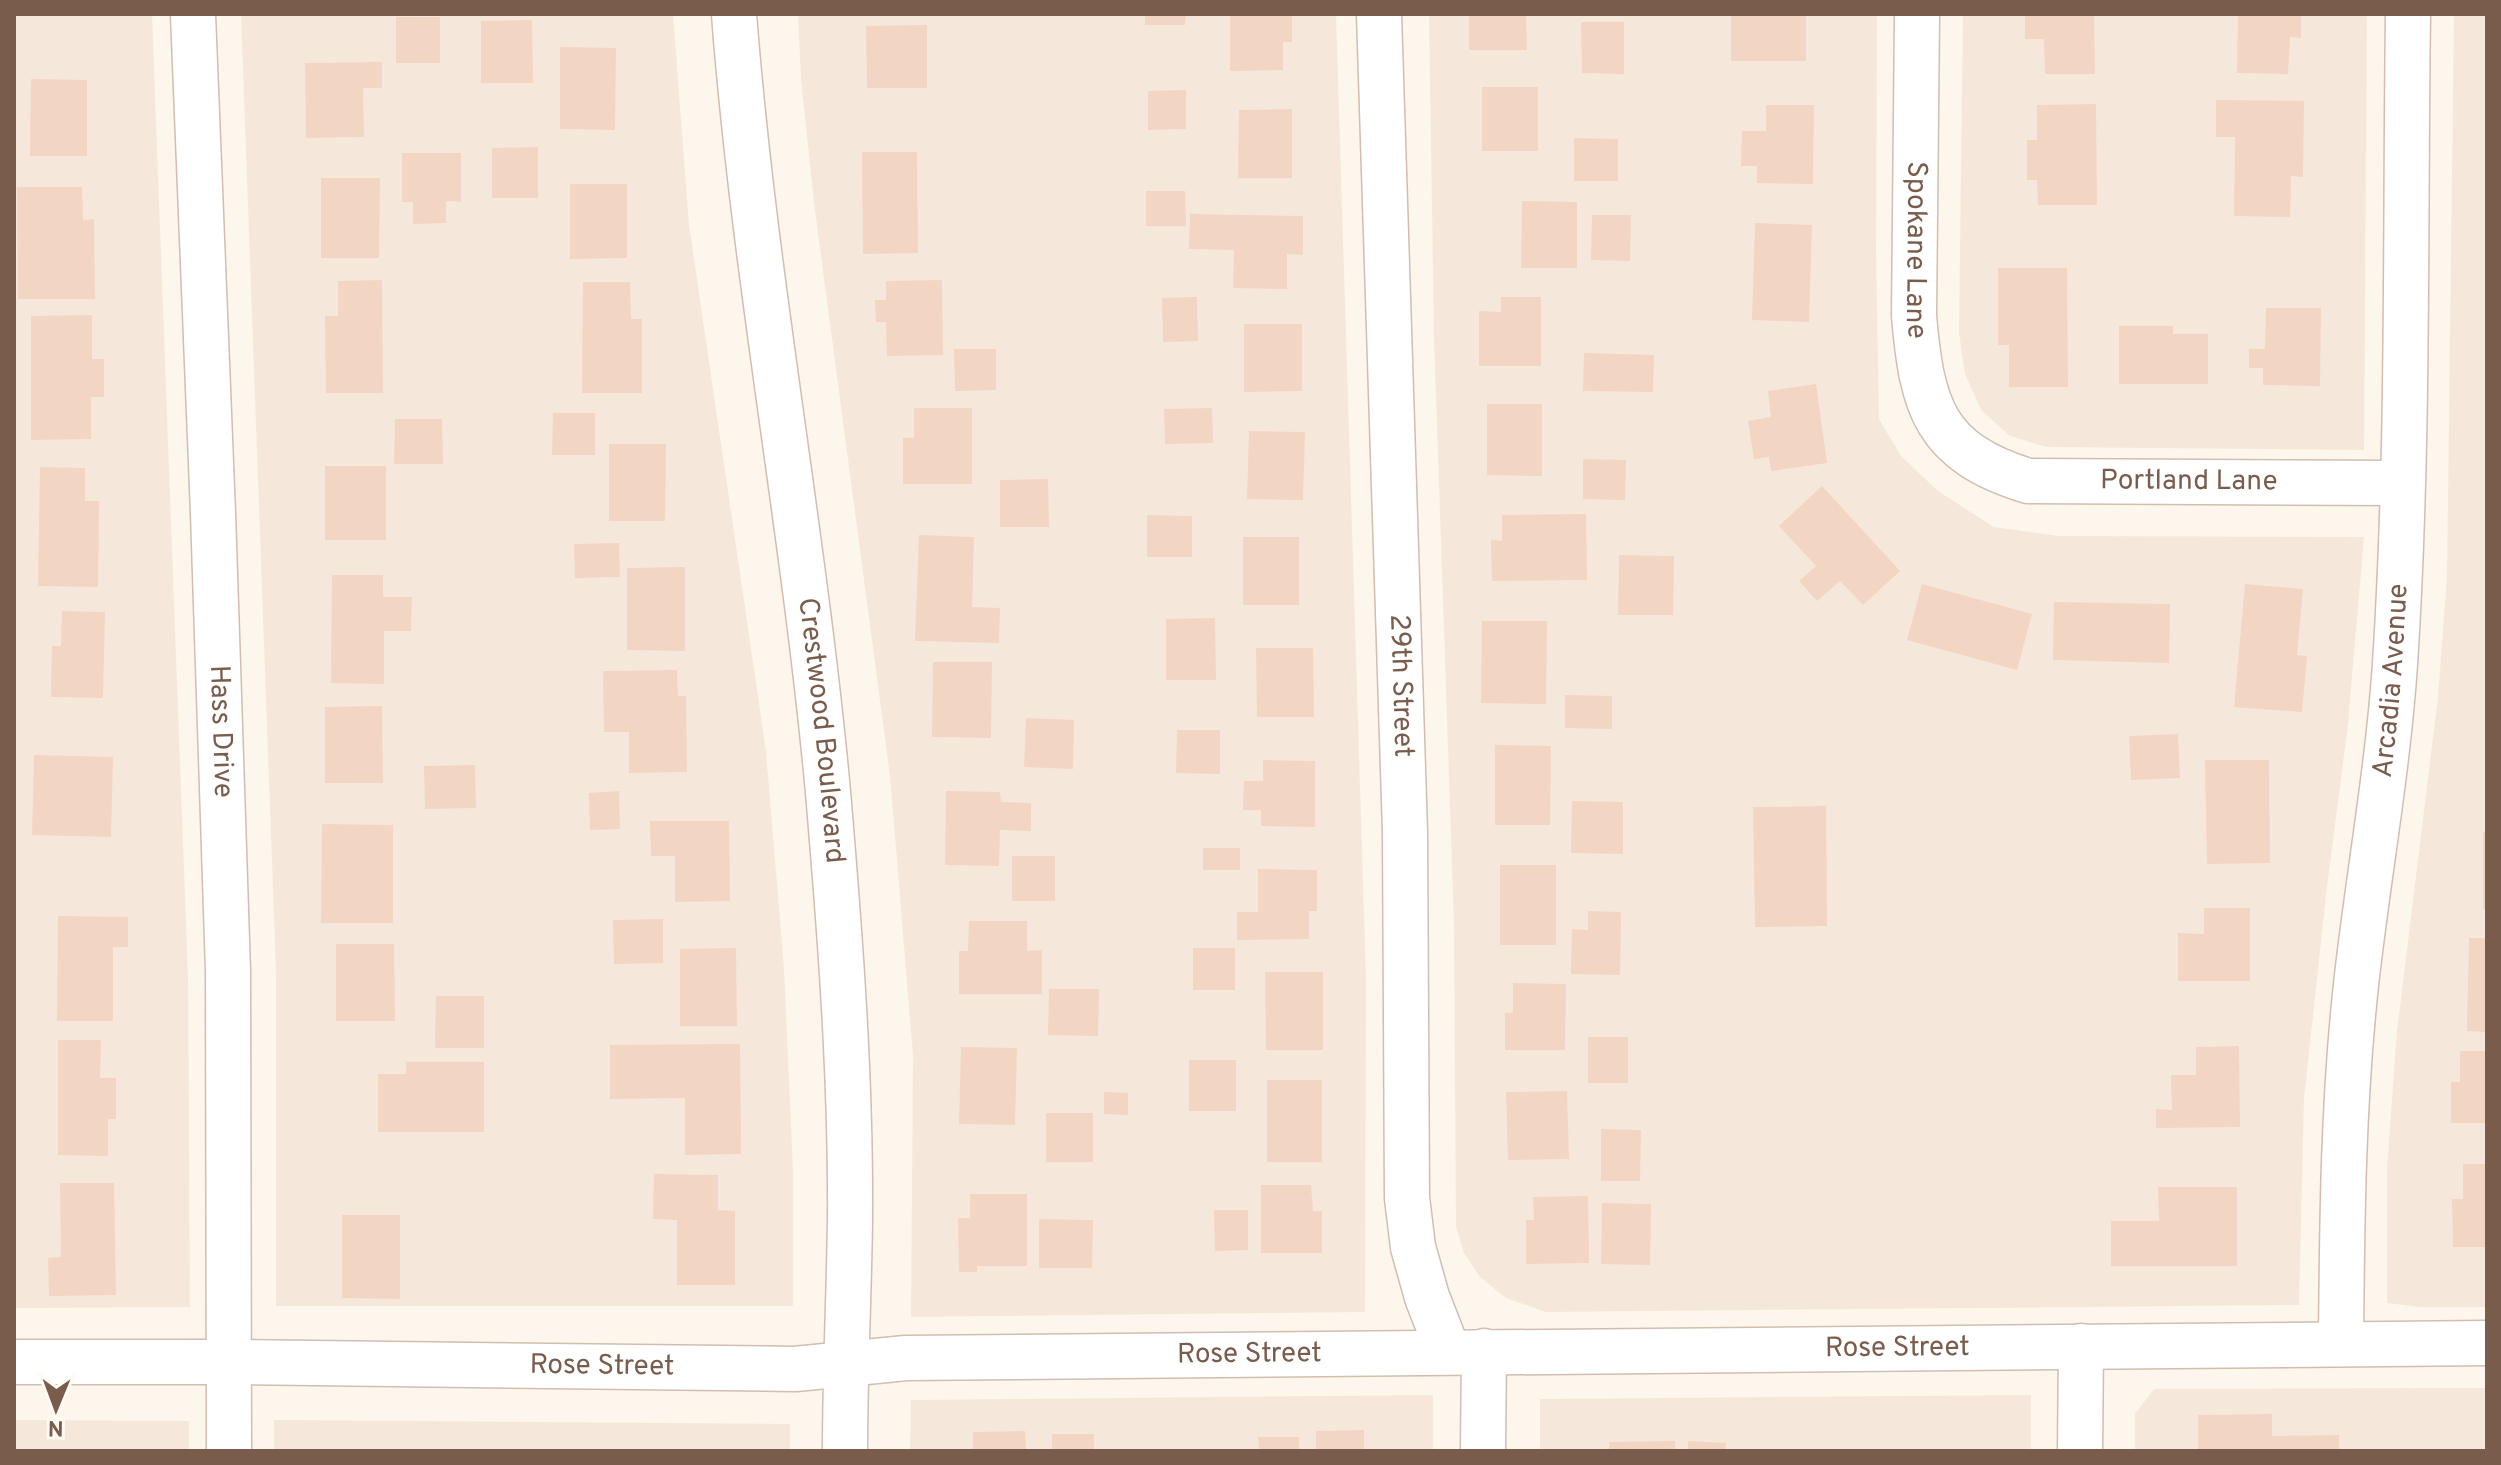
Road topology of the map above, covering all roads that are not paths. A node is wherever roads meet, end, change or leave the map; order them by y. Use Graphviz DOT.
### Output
graph roads {
  1 [pos="193,14"];
  2 [pos="734,14"];
  3 [pos="1379,14"];
  4 [pos="1917,14"];
  5 [pos="2408,14"];
  6 [pos="1980,463"];
  7 [pos="2401,483"];
  8 [pos="2487,1343"];
  9 [pos="2341,1344"];
  10 [pos="2081,1346"];
  11 [pos="1466,1351"];
  12 [pos="14,1362"];
  13 [pos="229,1362"];
  14 [pos="845,1365"];
  15 [pos="229,1451"];
  16 [pos="845,1451"];
  17 [pos="1483,1451"];
  18 [pos="2080,1451"];
  1 -- 13 [label="street, Hass Drive"];
  2 -- 14 [label="street, Crestwood Boulevard"];
  3 -- 11 [label="street, 29th Street"];
  4 -- 6 [label="street, Spokane Lane"];
  5 -- 7 [label="street, Arcadia Avenue"];
  6 -- 7 [label="street, Portland Lane"];
  7 -- 9 [label="street, Arcadia Avenue"];
  8 -- 9 [label="street, Rose Street"];
  9 -- 10 [label="street, Rose Street"];
  10 -- 11 [label="street, Rose Street"];
  10 -- 18 [label="street"];
  11 -- 14 [label="street, Rose Street"];
  11 -- 17 [label="street, 29th Street"];
  12 -- 13 [label="street, Rose Street"];
  13 -- 14 [label="street, Rose Street"];
  13 -- 15 [label="street, Hass Drive"];
  14 -- 16 [label="street, Crestwood Boulevard"];
}
